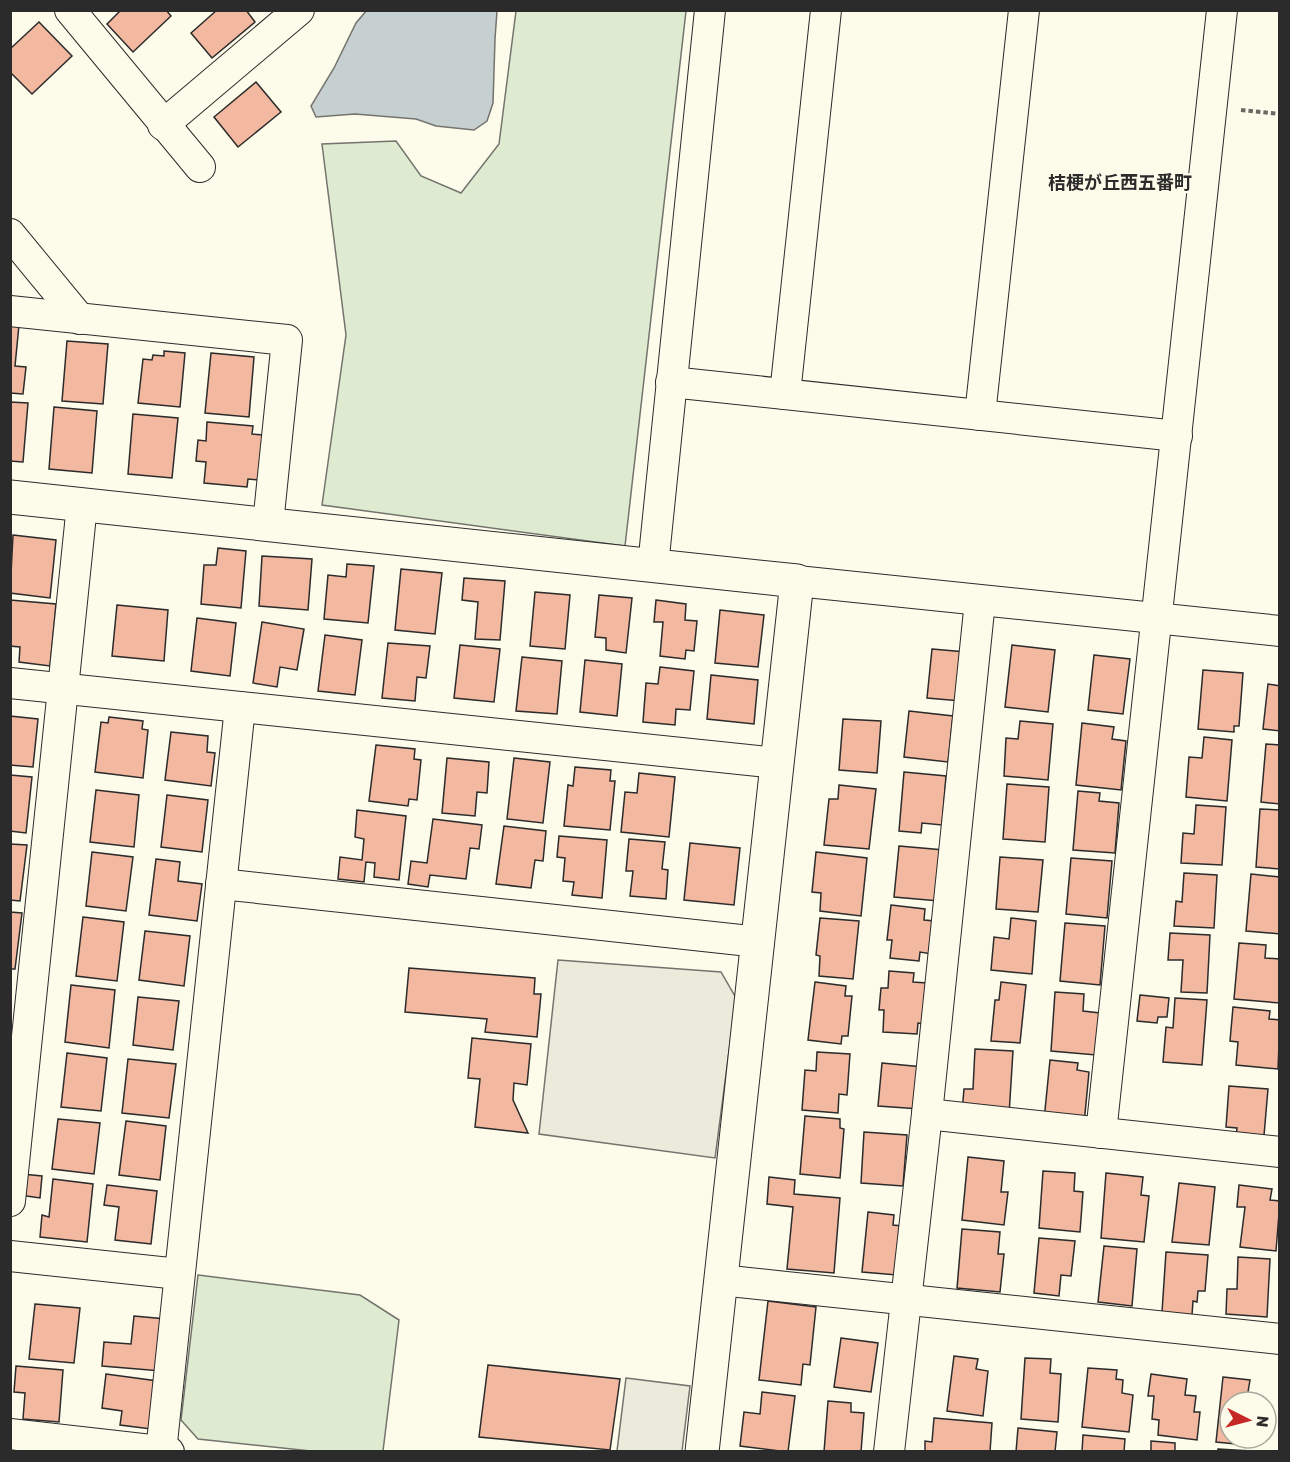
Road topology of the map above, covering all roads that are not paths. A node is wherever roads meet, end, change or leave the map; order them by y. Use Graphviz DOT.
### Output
graph roads {
  1 [pos="70,10"];
  2 [pos="299,10"];
  3 [pos="710,10"];
  4 [pos="826,10"];
  5 [pos="1024,10"];
  6 [pos="1222,10"];
  7 [pos="163,125"];
  8 [pos="200,167"];
  9 [pos="10,234"];
  10 [pos="10,311"];
  11 [pos="80,319"];
  12 [pos="671,382"];
  13 [pos="785,394"];
  14 [pos="980,416"];
  15 [pos="1177,436"];
  16 [pos="10,497"];
  17 [pos="82,504"];
  18 [pos="268,524"];
  19 [pos="653,566"];
  20 [pos="797,581"];
  21 [pos="980,601"];
  22 [pos="1158,618"];
  23 [pos="1280,631"];
  24 [pos="10,683"];
  25 [pos="63,689"];
  26 [pos="240,706"];
  27 [pos="777,763"];
  28 [pos="222,884"];
  29 [pos="759,942"];
  30 [pos="927,1114"];
  31 [pos="1101,1133"];
  32 [pos="1279,1149"];
  33 [pos="10,1201"];
  34 [pos="10,1256"];
  35 [pos="179,1274"];
  36 [pos="720,1280"];
  37 [pos="906,1299"];
  38 [pos="1280,1338"];
  39 [pos="10,1434"];
  40 [pos="164,1451"];
  41 [pos="702,1452"];
  42 [pos="889,1452"];
  1 -- 7 [label="street"];
  2 -- 7 [label="street"];
  3 -- 12 [label="street"];
  4 -- 13 [label="street"];
  5 -- 14 [label="street"];
  6 -- 15 [label="street"];
  7 -- 8 [label="street"];
  9 -- 11 [label="street"];
  10 -- 11 [label="street"];
  11 -- 18 [label="street"];
  12 -- 13 [label="street"];
  12 -- 19 [label="street"];
  13 -- 14 [label="street"];
  14 -- 15 [label="street"];
  15 -- 22 [label="street"];
  16 -- 17 [label="street"];
  17 -- 18 [label="street"];
  17 -- 25 [label="street"];
  18 -- 19 [label="street"];
  19 -- 20 [label="street"];
  20 -- 21 [label="street"];
  20 -- 27 [label="street"];
  21 -- 22 [label="street"];
  21 -- 30 [label="street"];
  22 -- 23 [label="street"];
  22 -- 31 [label="street"];
  24 -- 25 [label="street"];
  25 -- 26 [label="street"];
  25 -- 33 [label="street"];
  26 -- 27 [label="street"];
  26 -- 28 [label="street"];
  27 -- 29 [label="street"];
  28 -- 29 [label="street"];
  28 -- 35 [label="street"];
  29 -- 36 [label="street"];
  30 -- 31 [label="street"];
  30 -- 37 [label="street"];
  31 -- 32 [label="street"];
  34 -- 35 [label="street"];
  35 -- 40 [label="street"];
  36 -- 37 [label="street"];
  36 -- 41 [label="street"];
  37 -- 38 [label="street"];
  37 -- 42 [label="street"];
  39 -- 40 [label="street"];
}
